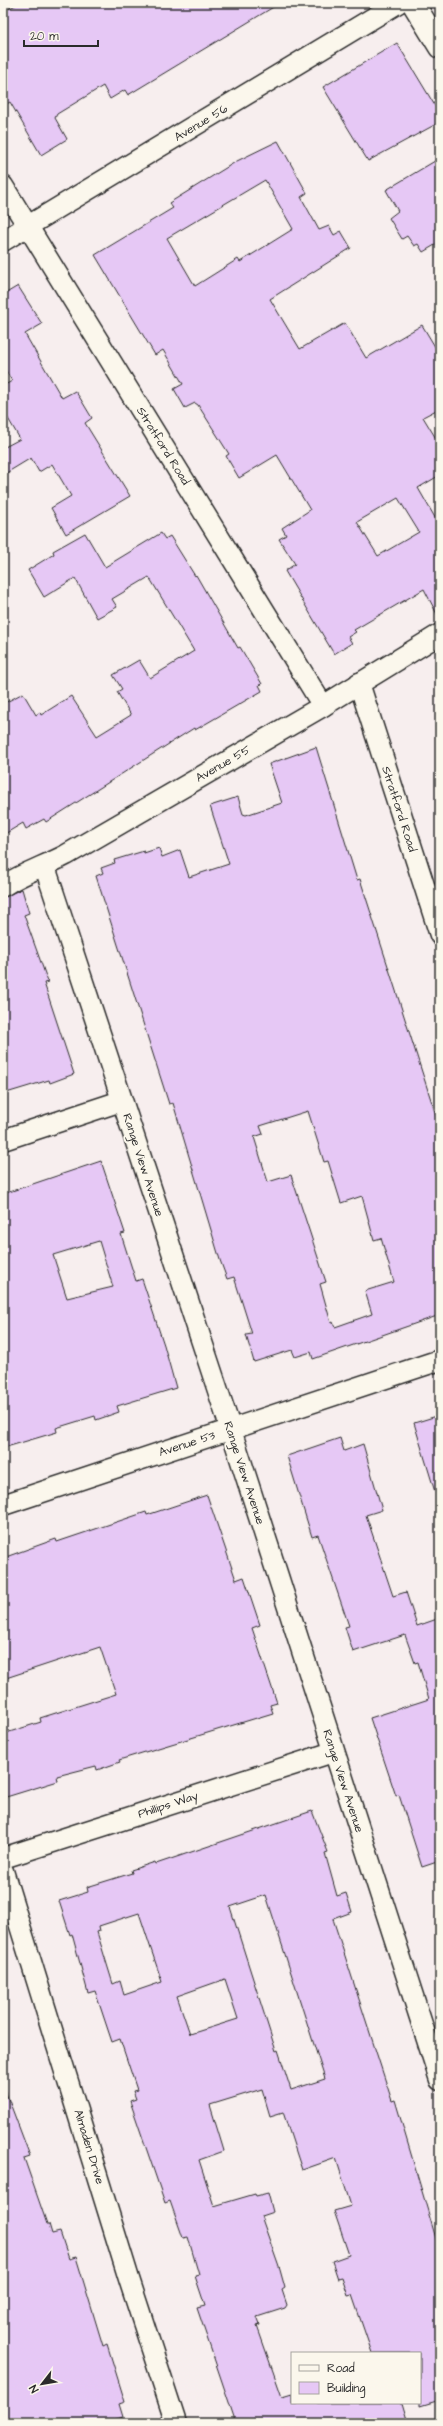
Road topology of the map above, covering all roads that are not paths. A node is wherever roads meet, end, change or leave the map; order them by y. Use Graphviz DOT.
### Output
graph roads {
  1 [pos="398,3"];
  2 [pos="413,3"];
  3 [pos="440,48"];
  4 [pos="3,186"];
  5 [pos="28,226"];
  6 [pos="3,241"];
  7 [pos="440,634"];
  8 [pos="359,683"];
  9 [pos="323,706"];
  10 [pos="45,867"];
  11 [pos="3,886"];
  12 [pos="440,935"];
  13 [pos="121,1101"];
  14 [pos="3,1140"];
  15 [pos="440,1360"];
  16 [pos="231,1430"];
  17 [pos="3,1505"];
  18 [pos="333,1752"];
  19 [pos="3,1858"];
  20 [pos="3,1871"];
  21 [pos="440,2080"];
  22 [pos="176,2423"];
  1 -- 5 [label="street, Avenue 56"];
  2 -- 3 [label="street"];
  4 -- 5 [label="street, Stratford Road"];
  5 -- 6 [label="street, Avenue 56"];
  5 -- 9 [label="street, Stratford Road"];
  7 -- 8 [label="street, Avenue 55"];
  8 -- 9 [label="street, Avenue 55"];
  8 -- 12 [label="street, Stratford Road"];
  9 -- 10 [label="street, Avenue 55"];
  10 -- 11 [label="street, Avenue 55"];
  10 -- 13 [label="street, Range View Avenue"];
  13 -- 14 [label="street"];
  13 -- 16 [label="street, Range View Avenue"];
  15 -- 16 [label="street, Avenue 53"];
  16 -- 17 [label="street, Avenue 53"];
  16 -- 18 [label="street, Range View Avenue"];
  18 -- 19 [label="street, Phillips Way"];
  18 -- 21 [label="street, Range View Avenue"];
  20 -- 22 [label="street, Almaden Drive"];
}
